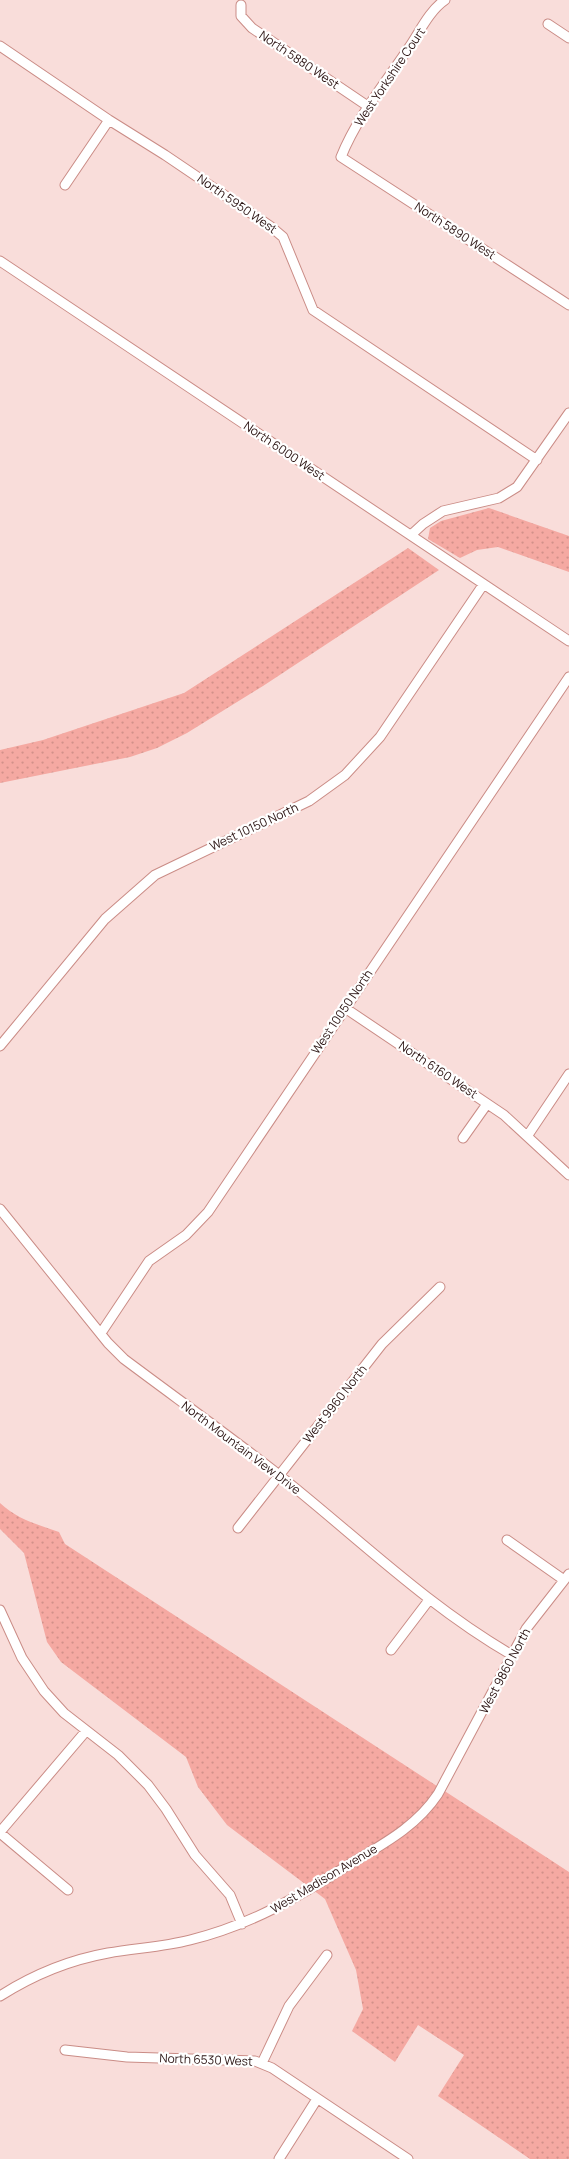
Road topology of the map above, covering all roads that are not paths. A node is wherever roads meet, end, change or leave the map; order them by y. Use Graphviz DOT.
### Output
graph roads {
  1 [pos="445,0"];
  2 [pos="241,6"];
  3 [pos="548,24"];
  4 [pos="569,38"];
  5 [pos="0,46"];
  6 [pos="369,107"];
  7 [pos="109,120"];
  8 [pos="341,157"];
  9 [pos="65,185"];
  10 [pos="0,261"];
  11 [pos="569,305"];
  12 [pos="569,413"];
  13 [pos="537,460"];
  14 [pos="411,535"];
  15 [pos="483,585"];
  16 [pos="569,641"];
  17 [pos="569,677"];
  18 [pos="345,1008"];
  19 [pos="0,1046"];
  20 [pos="569,1074"];
  21 [pos="487,1104"];
  22 [pos="528,1135"];
  23 [pos="462,1138"];
  24 [pos="569,1175"];
  25 [pos="0,1209"];
  26 [pos="440,1287"];
  27 [pos="101,1333"];
  28 [pos="279,1475"];
  29 [pos="238,1528"];
  30 [pos="507,1540"];
  31 [pos="567,1577"];
  32 [pos="429,1600"];
  33 [pos="0,1610"];
  34 [pos="3,1625"];
  35 [pos="391,1650"];
  36 [pos="512,1655"];
  37 [pos="86,1730"];
  38 [pos="450,1773"];
  39 [pos="0,1833"];
  40 [pos="68,1890"];
  41 [pos="242,1924"];
  42 [pos="327,1955"];
  43 [pos="0,1996"];
  44 [pos="65,2050"];
  45 [pos="262,2063"];
  46 [pos="317,2099"];
  47 [pos="279,2159"];
  48 [pos="408,2159"];
  1 -- 6 [label="street, West Yorkshire Court"];
  2 -- 6 [label="street, North 5880 West"];
  3 -- 4 [label="street"];
  5 -- 7 [label="street, North 5950 West"];
  6 -- 8 [label="street, West Yorkshire Court"];
  7 -- 9 [label="street"];
  7 -- 13 [label="street, North 5950 West"];
  8 -- 11 [label="street, North 5890 West"];
  10 -- 14 [label="street, North 6000 West"];
  12 -- 13 [label="street"];
  13 -- 14 [label="street"];
  14 -- 15 [label="street, North 6000 West"];
  15 -- 16 [label="street, North 6000 West"];
  15 -- 19 [label="street, West 10150 North"];
  17 -- 18 [label="street, West 10050 North"];
  18 -- 21 [label="street, North 6160 West"];
  18 -- 27 [label="street, West 10050 North"];
  20 -- 22 [label="street"];
  21 -- 22 [label="street, North 6160 West"];
  21 -- 23 [label="street"];
  22 -- 24 [label="street, North 6160 West"];
  25 -- 27 [label="street, North Mountain View Drive"];
  26 -- 28 [label="street, West 9960 North"];
  27 -- 28 [label="street, North Mountain View Drive"];
  28 -- 29 [label="street, West 9960 North"];
  28 -- 32 [label="street, North Mountain View Drive"];
  30 -- 31 [label="street"];
  31 -- 36 [label="street, West 9860 North"];
  32 -- 35 [label="street"];
  32 -- 36 [label="street, North Mountain View Drive"];
  33 -- 34 [label="street"];
  34 -- 37 [label="street"];
  36 -- 38 [label="street, West 9860 North"];
  37 -- 39 [label="street"];
  37 -- 41 [label="street"];
  38 -- 41 [label="street, West Madison Avenue"];
  39 -- 40 [label="street"];
  41 -- 43 [label="street, West Madison Avenue"];
  42 -- 45 [label="street"];
  44 -- 45 [label="street, North 6530 West"];
  45 -- 46 [label="street, North 6530 West"];
  46 -- 47 [label="street"];
  46 -- 48 [label="street, North 6530 West"];
}
